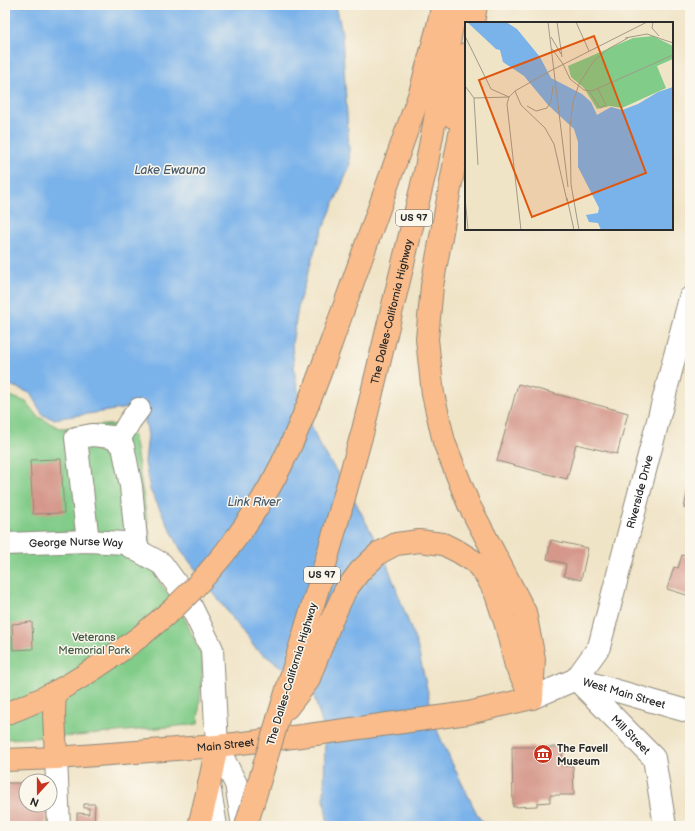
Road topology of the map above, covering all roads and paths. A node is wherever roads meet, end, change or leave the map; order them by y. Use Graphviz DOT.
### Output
graph roads {
  1 [pos="442,5"];
  2 [pos="465,34"];
  3 [pos="465,59"];
  4 [pos="465,106"];
  5 [pos="690,298"];
  6 [pos="139,409"];
  7 [pos="363,430"];
  8 [pos="118,441"];
  9 [pos="88,541"];
  10 [pos="5,544"];
  11 [pos="137,550"];
  12 [pos="576,678"];
  13 [pos="55,692"];
  14 [pos="532,698"];
  15 [pos="690,712"];
  16 [pos="468,713"];
  17 [pos="5,714"];
  18 [pos="278,719"];
  19 [pos="217,746"];
  20 [pos="56,758"];
  21 [pos="5,760"];
  22 [pos="209,784"];
  23 [pos="59,826"];
  24 [pos="199,826"];
  25 [pos="216,826"];
  26 [pos="245,826"];
  27 [pos="666,826"];
  1 -- 13 [label="main road, bridge"];
  2 -- 7 [label="main road, The Dalles-California Highway / US 97"];
  3 -- 7 [label="main road, The Dalles-California Highway / US 97"];
  4 -- 14 [label="main road"];
  5 -- 12 [label="street, Riverside Drive"];
  6 -- 8 [label="street"];
  7 -- 18 [label="main road, The Dalles-California Highway / US 97"];
  8 -- 9 [label="street"];
  8 -- 11 [label="street"];
  9 -- 10 [label="street, George Nurse Way"];
  9 -- 11 [label="street, George Nurse Way"];
  11 -- 19 [label="street, George Nurse Way"];
  12 -- 14 [label="street, West Main Street"];
  12 -- 15 [label="street, West Main Street"];
  12 -- 27 [label="street, Mill Street"];
  13 -- 17 [label="main road"];
  13 -- 20 [label="main road"];
  14 -- 16 [label="main road, West Main Street"];
  14 -- 18 [label="main road"];
  16 -- 19 [label="main road, Main Street"];
  18 -- 26 [label="main road, The Dalles-California Highway / US 97, bridge"];
  19 -- 20 [label="main road, Main Street"];
  19 -- 22 [label="main road"];
  19 -- 26 [label="street"];
  20 -- 21 [label="main road, Main Street"];
  20 -- 23 [label="street"];
  22 -- 24 [label="main road"];
  22 -- 25 [label="street"];
}
